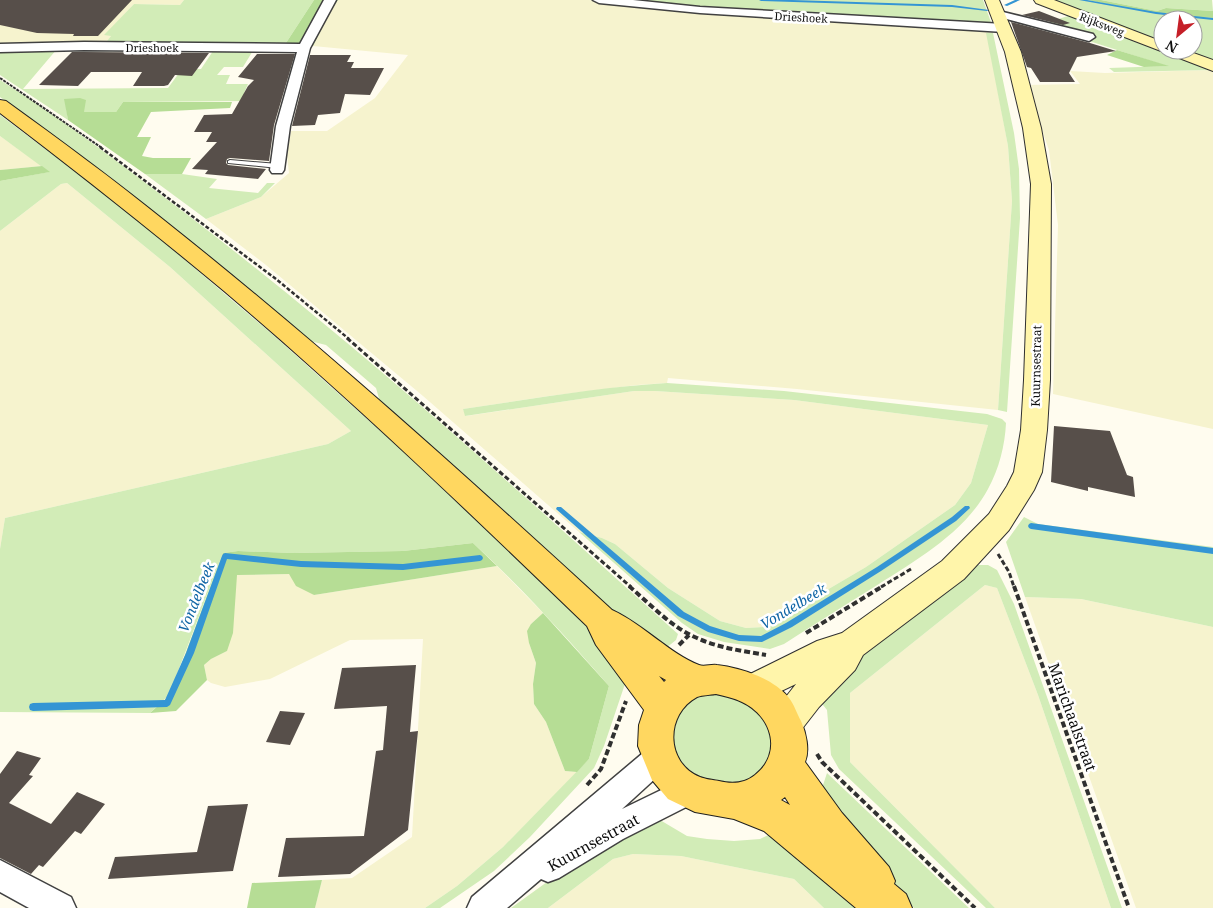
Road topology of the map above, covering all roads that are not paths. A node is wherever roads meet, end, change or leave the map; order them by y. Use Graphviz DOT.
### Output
graph roads {
  1 [pos="330,0"];
  2 [pos="599,0"];
  3 [pos="1041,0"];
  4 [pos="999,14"];
  5 [pos="1088,37"];
  6 [pos="1153,43"];
  7 [pos="0,48"];
  8 [pos="304,48"];
  9 [pos="1197,60"];
  10 [pos="1213,66"];
  11 [pos="0,104"];
  12 [pos="230,162"];
  13 [pos="277,168"];
  14 [pos="601,619"];
  15 [pos="851,645"];
  16 [pos="697,682"];
  17 [pos="754,688"];
  18 [pos="663,708"];
  19 [pos="786,723"];
  20 [pos="659,757"];
  21 [pos="801,758"];
  22 [pos="688,791"];
  23 [pos="736,802"];
  24 [pos="0,875"];
  25 [pos="491,902"];
  26 [pos="889,905"];
  27 [pos="60,908"];
  1 -- 8 [label="street"];
  2 -- 4 [label="street, Drieshoek"];
  3 -- 6 [label="street, Rijksweg"];
  4 -- 5 [label="street"];
  4 -- 15 [label="street, Kuurnsestraat"];
  7 -- 8 [label="street, Drieshoek"];
  8 -- 13 [label="street"];
  9 -- 10 [label="street"];
  11 -- 14 [label="main road"];
  12 -- 13 [label="lane"];
  14 -- 16 [label="main road"];
  14 -- 18 [label="main road"];
  15 -- 17 [label="street, Kuurnsestraat"];
  15 -- 19 [label="street, Kuurnsestraat"];
  16 -- 17 [label="main road"];
  16 -- 18 [label="main road"];
  17 -- 19 [label="main road"];
  18 -- 20 [label="main road"];
  19 -- 21 [label="main road"];
  20 -- 22 [label="main road"];
  20 -- 25 [label="street, Kuurnsestraat"];
  21 -- 23 [label="main road"];
  21 -- 26 [label="main road"];
  22 -- 23 [label="main road"];
  22 -- 25 [label="street, Kuurnsestraat"];
  23 -- 26 [label="main road"];
  24 -- 27 [label="street"];
}
